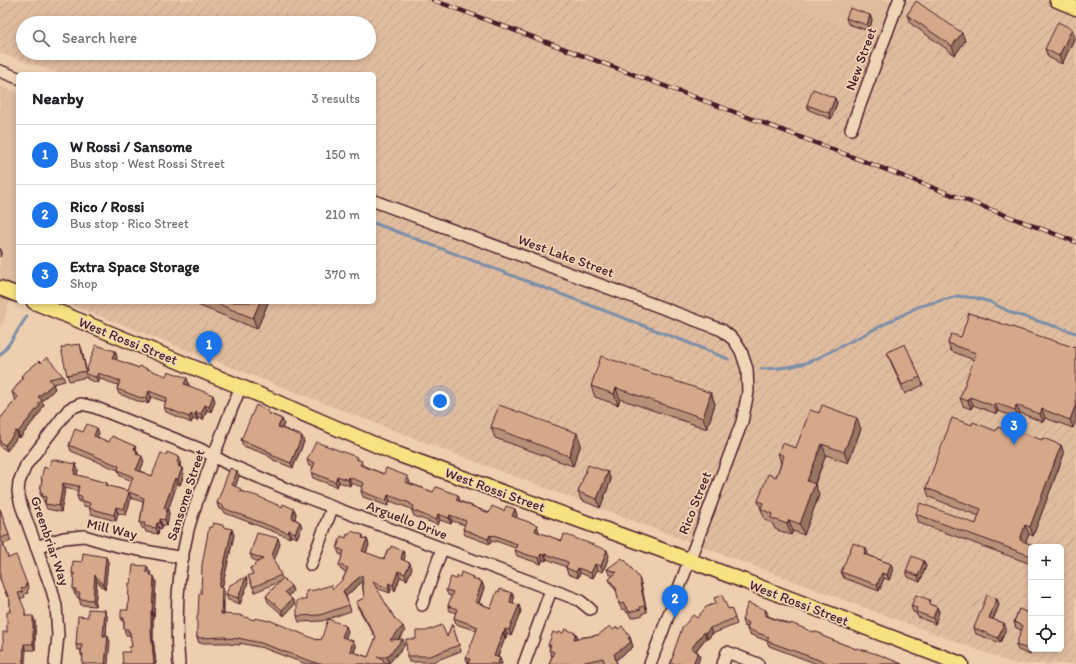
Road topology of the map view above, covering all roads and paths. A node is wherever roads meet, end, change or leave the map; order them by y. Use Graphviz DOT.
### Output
graph roads {
  1 [pos="899,0"];
  2 [pos="1057,0"];
  3 [pos="1076,8"];
  4 [pos="0,71"];
  5 [pos="16,77"];
  6 [pos="851,129"];
  7 [pos="376,202"];
  8 [pos="0,288"];
  9 [pos="16,294"];
  10 [pos="39,304"];
  11 [pos="741,351"];
  12 [pos="241,387"];
  13 [pos="214,457"];
  14 [pos="332,508"];
  15 [pos="36,547"];
  16 [pos="442,549"];
  17 [pos="183,558"];
  18 [pos="689,560"];
  19 [pos="311,565"];
  20 [pos="551,590"];
  21 [pos="422,605"];
  22 [pos="590,609"];
  23 [pos="55,664"];
  24 [pos="179,664"];
  25 [pos="524,664"];
  26 [pos="650,664"];
  27 [pos="723,664"];
  28 [pos="758,664"];
  29 [pos="961,664"];
  1 -- 6 [label="street, New Street"];
  2 -- 3 [label="main road"];
  4 -- 5 [label="street"];
  7 -- 11 [label="street, West Lake Street"];
  8 -- 9 [label="main road"];
  10 -- 12 [label="main road, West Rossi Street"];
  11 -- 18 [label="street, Rico Street"];
  12 -- 13 [label="street, Sansome Street"];
  12 -- 18 [label="main road, West Rossi Street"];
  13 -- 14 [label="street, Arguello Drive"];
  13 -- 15 [label="street, Greenbriar Way"];
  13 -- 17 [label="street, Sansome Street"];
  14 -- 16 [label="street, Arguello Drive"];
  14 -- 19 [label="street"];
  15 -- 17 [label="street, Mill Way"];
  15 -- 23 [label="street, Greenbriar Way"];
  16 -- 20 [label="street, Arguello Drive"];
  16 -- 21 [label="street"];
  17 -- 24 [label="street, Sansome Street"];
  18 -- 26 [label="street, Rico Street"];
  18 -- 29 [label="main road, West Rossi Street"];
  20 -- 22 [label="street, Arguello Drive"];
  20 -- 25 [label="street"];
  27 -- 28 [label="street"];
}
